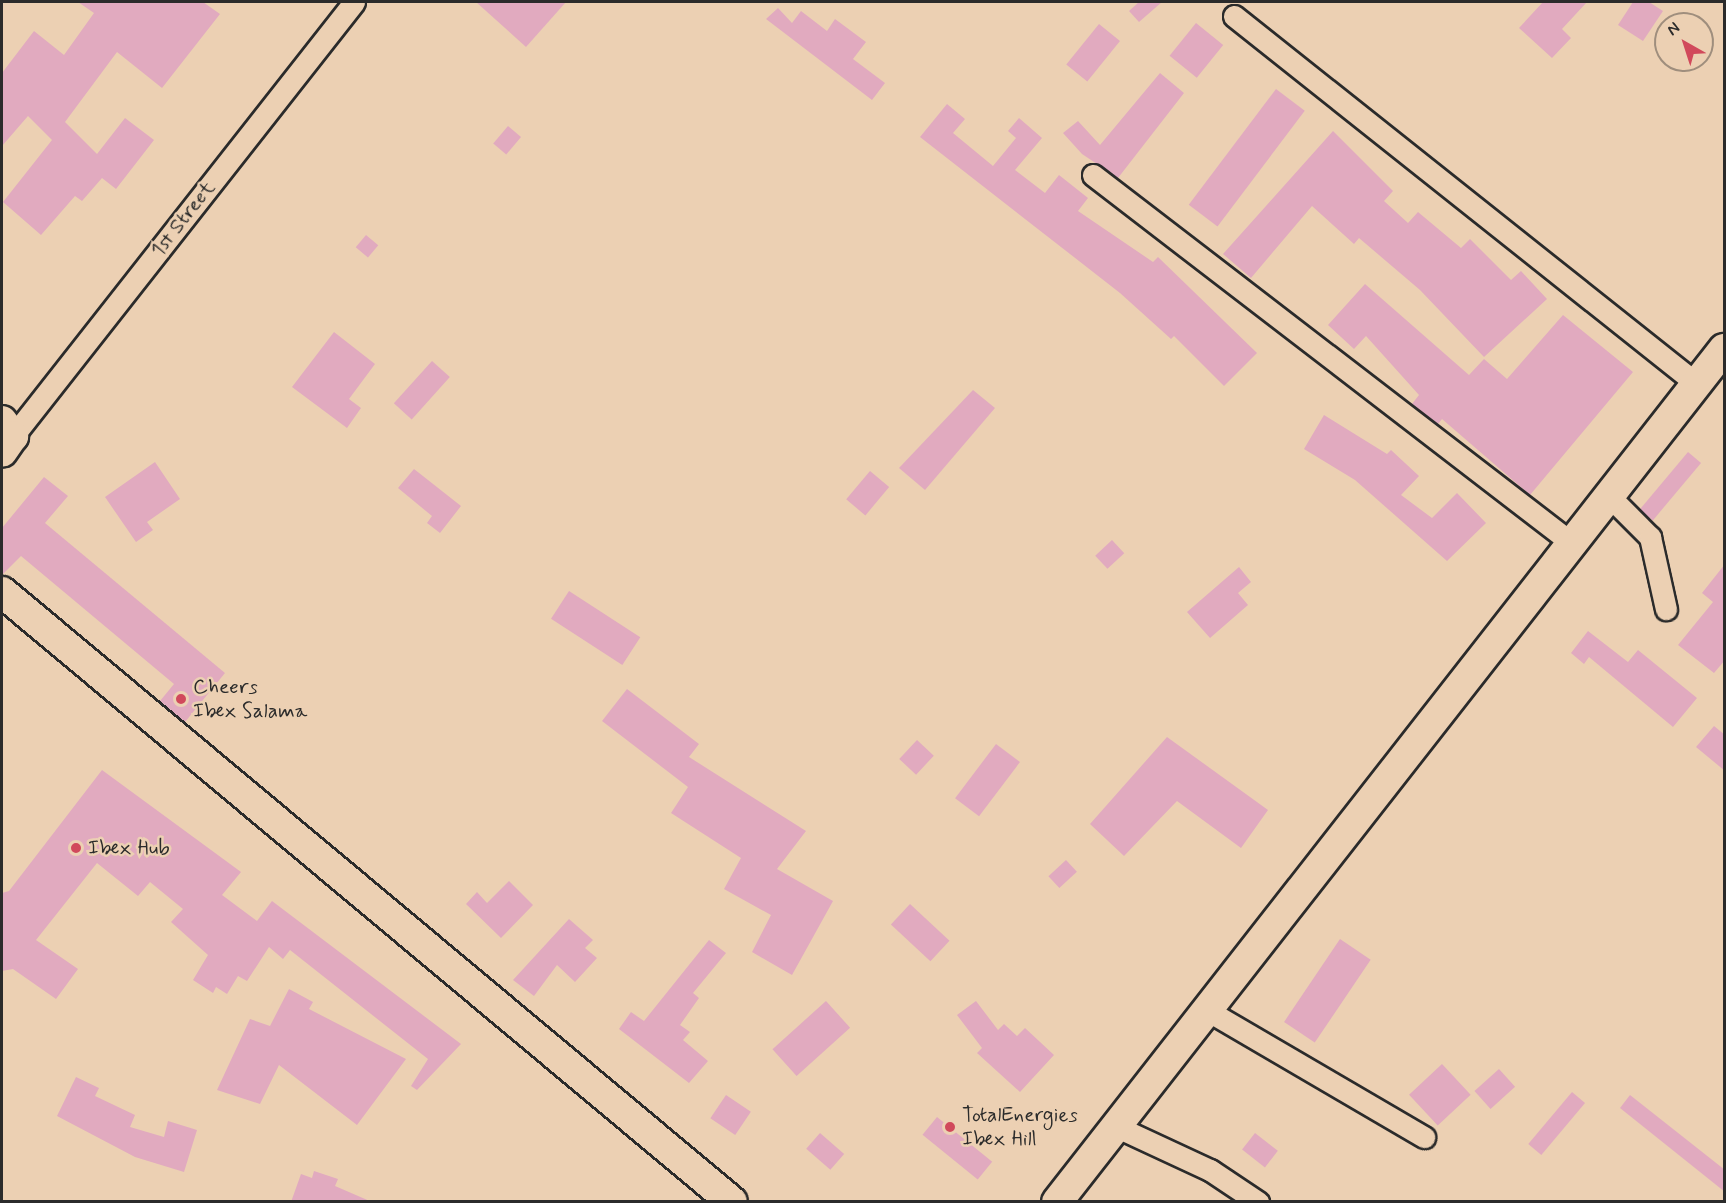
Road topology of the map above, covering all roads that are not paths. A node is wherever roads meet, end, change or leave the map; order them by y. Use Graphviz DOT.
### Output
graph roads {
  1 [pos="354,2"];
  2 [pos="1234,16"];
  3 [pos="1093,175"];
  4 [pos="1725,349"];
  5 [pos="1697,384"];
  6 [pos="5,436"];
  7 [pos="1610,497"];
  8 [pos="1573,544"];
  9 [pos="2,592"];
  10 [pos="1666,609"];
  11 [pos="1205,1009"];
  12 [pos="1115,1126"];
  13 [pos="1424,1137"];
  14 [pos="732,1202"];
  15 [pos="1057,1202"];
  16 [pos="1258,1202"];
  1 -- 6 [label="street, 1st Street"];
  2 -- 5 [label="street"];
  3 -- 8 [label="street"];
  4 -- 5 [label="main road"];
  5 -- 7 [label="main road"];
  7 -- 8 [label="main road"];
  7 -- 10 [label="street"];
  8 -- 11 [label="main road"];
  9 -- 14 [label="main road"];
  11 -- 12 [label="main road"];
  11 -- 13 [label="street"];
  12 -- 15 [label="main road"];
  12 -- 16 [label="street"];
}
